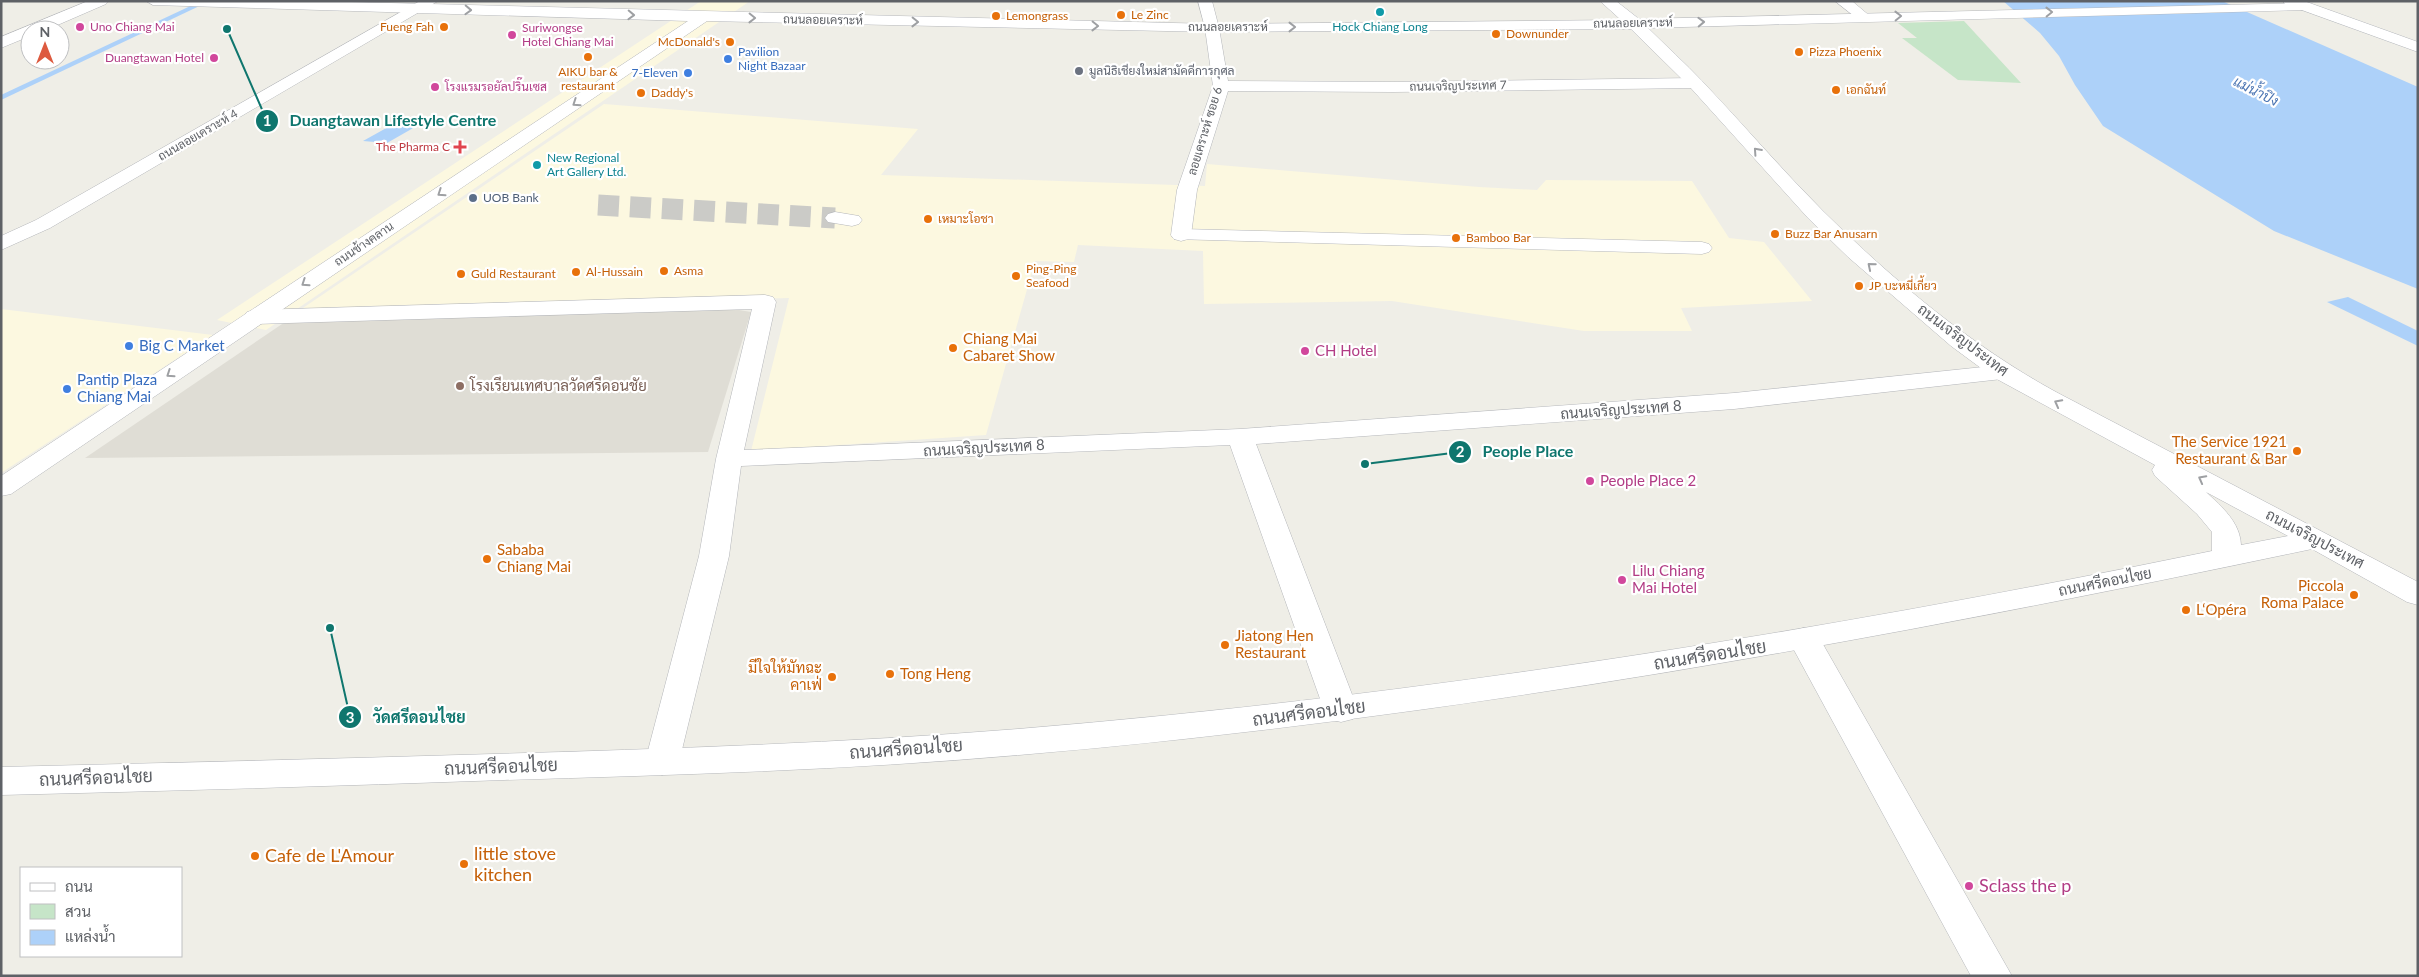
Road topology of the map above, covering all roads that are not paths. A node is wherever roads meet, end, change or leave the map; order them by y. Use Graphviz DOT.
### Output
graph roads {
  1 [pos="101,1"];
  2 [pos="153,1"];
  3 [pos="727,1"];
  4 [pos="1205,1"];
  5 [pos="1608,1"];
  6 [pos="1842,1"];
  7 [pos="174,2"];
  8 [pos="425,5"];
  9 [pos="2291,5"];
  10 [pos="704,17"];
  11 [pos="1864,17"];
  12 [pos="57,20"];
  13 [pos="1635,24"];
  14 [pos="1212,28"];
  15 [pos="20,35"];
  16 [pos="1,43"];
  17 [pos="2418,47"];
  18 [pos="1695,83"];
  19 [pos="1221,86"];
  20 [pos="1,244"];
  21 [pos="1702,248"];
  22 [pos="255,317"];
  23 [pos="2002,372"];
  24 [pos="1240,437"];
  25 [pos="2140,446"];
  26 [pos="729,459"];
  27 [pos="1,488"];
  28 [pos="2316,539"];
  29 [pos="2227,558"];
  30 [pos="2418,595"];
  31 [pos="1804,639"];
  32 [pos="1340,710"];
  33 [pos="662,762"];
  34 [pos="1,781"];
  35 [pos="1992,976"];
  1 -- 12 [label="street"];
  2 -- 7 [label="street, ถนนลอยเคราะห์"];
  3 -- 10 [label="street, ถนนช้างคลาน"];
  4 -- 14 [label="street, ลอยเคราะห์ ซอย 6"];
  5 -- 13 [label="street, ถนนเจริญประเทศ"];
  6 -- 11 [label="street"];
  7 -- 8 [label="street, ถนนลอยเคราะห์"];
  8 -- 10 [label="street, ถนนลอยเคราะห์, one-way"];
  8 -- 20 [label="street, ถนนลอยเคราะห์ 4"];
  11 -- 9 [label="street, ถนนลอยเคราะห์, one-way"];
  9 -- 17 [label="street"];
  10 -- 14 [label="street, ถนนลอยเคราะห์, one-way"];
  10 -- 22 [label="street, ถนนช้างคลาน, one-way"];
  13 -- 11 [label="street, ถนนลอยเคราะห์, one-way"];
  14 -- 13 [label="street, ถนนลอยเคราะห์, one-way"];
  13 -- 18 [label="street, ถนนเจริญประเทศ"];
  14 -- 19 [label="street, ลอยเคราะห์ ซอย 6"];
  15 -- 16 [label="street"];
  18 -- 19 [label="street, ถนนเจริญประเทศ 7"];
  23 -- 18 [label="street, ถนนเจริญประเทศ, one-way"];
  19 -- 21 [label="street, ลอยเคราะห์ ซอย 6"];
  22 -- 26 [label="street"];
  22 -- 27 [label="street, ถนนช้างคลาน, one-way"];
  23 -- 24 [label="street, ถนนเจริญประเทศ 8"];
  25 -- 23 [label="street, ถนนเจริญประเทศ, one-way"];
  24 -- 26 [label="street, ถนนเจริญประเทศ 8"];
  24 -- 32 [label="street"];
  28 -- 25 [label="street, ถนนเจริญประเทศ, one-way"];
  25 -- 29 [label="street"];
  26 -- 33 [label="street"];
  28 -- 29 [label="street, ถนนศรีดอนไชย"];
  28 -- 30 [label="street, ถนนเจริญประเทศ"];
  29 -- 31 [label="street, ถนนศรีดอนไชย"];
  31 -- 32 [label="street, ถนนศรีดอนไชย"];
  31 -- 35 [label="street"];
  32 -- 33 [label="street, ถนนศรีดอนไชย"];
  33 -- 34 [label="street, ถนนศรีดอนไชย"];
}
